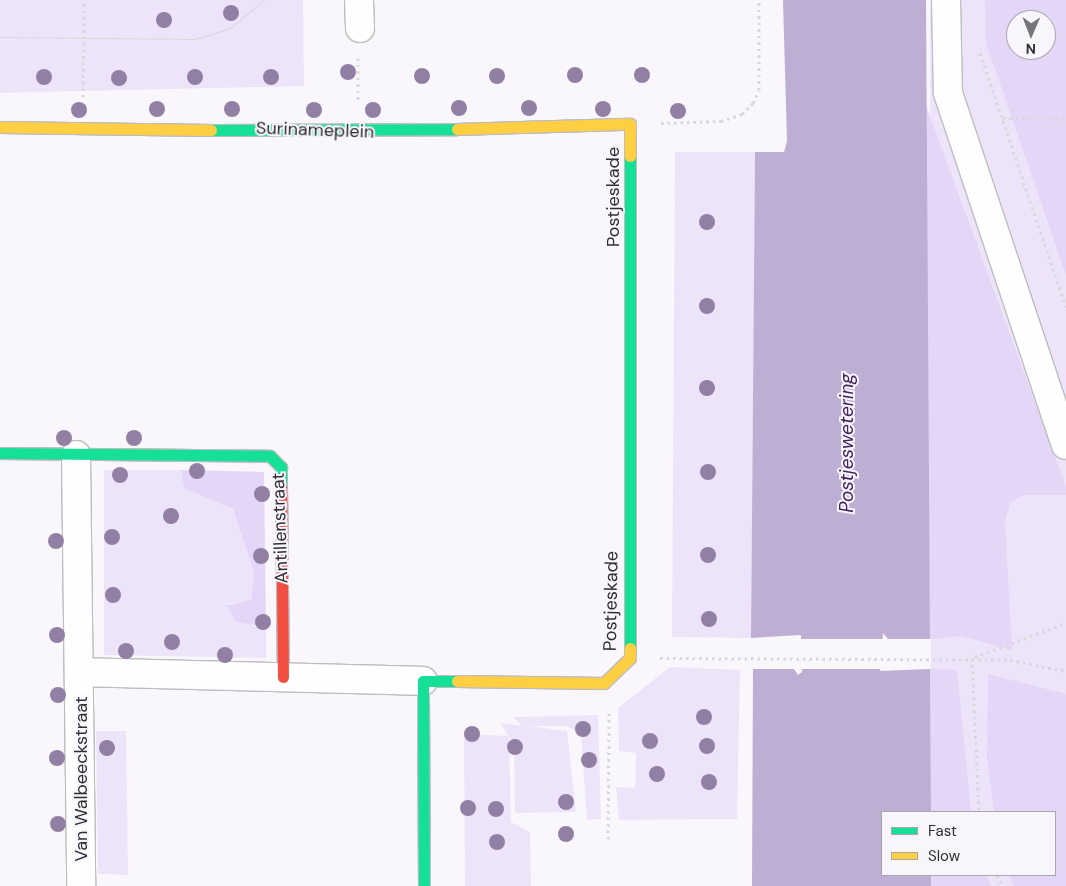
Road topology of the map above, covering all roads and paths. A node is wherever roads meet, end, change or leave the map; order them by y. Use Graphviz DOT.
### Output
graph roads {
  1 [pos="84,0"];
  2 [pos="360,0"];
  3 [pos="759,0"];
  4 [pos="946,0"];
  5 [pos="360,28"];
  6 [pos="978,48"];
  7 [pos="1003,118"];
  8 [pos="1066,119"];
  9 [pos="630,124"];
  10 [pos="0,127"];
  11 [pos="83,127"];
  12 [pos="358,132"];
  13 [pos="1066,307"];
  14 [pos="1066,445"];
  15 [pos="0,453"];
  16 [pos="76,455"];
  17 [pos="1066,623"];
  18 [pos="630,658"];
  19 [pos="972,658"];
  20 [pos="1066,671"];
  21 [pos="81,672"];
  22 [pos="283,677"];
  23 [pos="423,681"];
  24 [pos="604,683"];
  25 [pos="979,811"];
  26 [pos="608,839"];
  27 [pos="81,886"];
  28 [pos="424,886"];
  1 -- 11 [label="path"];
  2 -- 5 [label="street"];
  3 -- 9 [label="path"];
  4 -- 14 [label="street"];
  5 -- 12 [label="path"];
  6 -- 7 [label="path"];
  7 -- 8 [label="path"];
  7 -- 13 [label="path"];
  9 -- 12 [label="street, Surinameplein"];
  9 -- 18 [label="street, Postjeskade"];
  10 -- 11 [label="street, Surinameplein"];
  11 -- 12 [label="street, Surinameplein"];
  15 -- 16 [label="street, Antillenstraat"];
  16 -- 21 [label="street"];
  16 -- 22 [label="street, Antillenstraat"];
  17 -- 19 [label="path"];
  18 -- 19 [label="path"];
  18 -- 24 [label="street, Postjeskade"];
  19 -- 20 [label="path"];
  19 -- 25 [label="path"];
  21 -- 22 [label="street"];
  21 -- 27 [label="street, Van Walbeeckstraat"];
  22 -- 23 [label="street"];
  23 -- 24 [label="street"];
  23 -- 28 [label="street"];
  24 -- 26 [label="path"];
}
